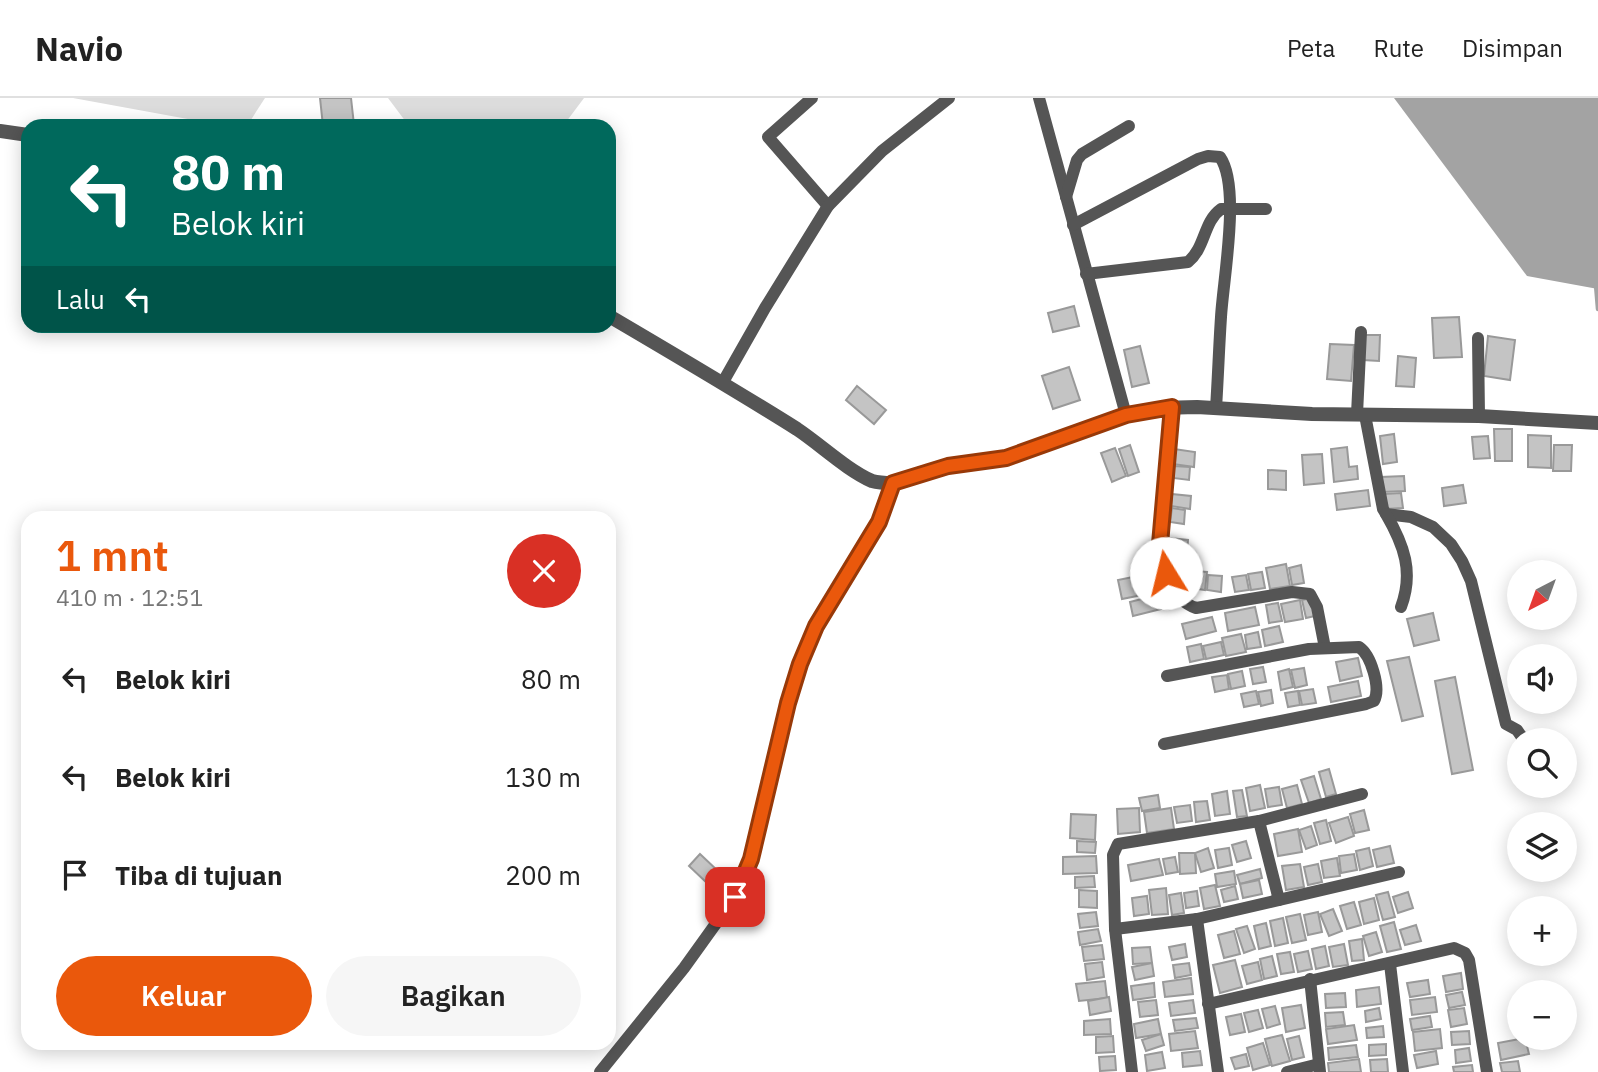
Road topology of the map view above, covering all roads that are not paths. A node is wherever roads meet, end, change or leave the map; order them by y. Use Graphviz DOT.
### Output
graph roads {
  1 [pos="812,98"];
  2 [pos="949,98"];
  3 [pos="1040,98"];
  4 [pos="1129,126"];
  5 [pos="0,131"];
  6 [pos="21,134"];
  7 [pos="1066,199"];
  8 [pos="828,206"];
  9 [pos="1229,207"];
  10 [pos="1266,209"];
  11 [pos="1073,225"];
  12 [pos="1086,274"];
  13 [pos="616,320"];
  14 [pos="1362,332"];
  15 [pos="1478,338"];
  16 [pos="723,382"];
  17 [pos="1172,407"];
  18 [pos="1216,408"];
  19 [pos="1126,415"];
  20 [pos="1361,415"];
  21 [pos="1479,416"];
  22 [pos="1598,423"];
  23 [pos="893,483"];
  24 [pos="1386,514"];
  25 [pos="1401,607"];
  26 [pos="1325,648"];
  27 [pos="1167,676"];
  28 [pos="1513,728"];
  29 [pos="1164,744"];
  30 [pos="1362,794"];
  31 [pos="1259,821"];
  32 [pos="1399,873"];
  33 [pos="1279,900"];
  34 [pos="1197,919"];
  35 [pos="1115,929"];
  36 [pos="1390,964"];
  37 [pos="1310,979"];
  38 [pos="1208,1004"];
  39 [pos="1319,1068"];
  40 [pos="600,1072"];
  41 [pos="1132,1072"];
  42 [pos="1218,1072"];
  43 [pos="1287,1072"];
  44 [pos="1402,1072"];
  45 [pos="1487,1072"];
  1 -- 8 [label="street"];
  2 -- 8 [label="street"];
  3 -- 7 [label="street"];
  4 -- 7 [label="street"];
  5 -- 6 [label="street"];
  7 -- 11 [label="street"];
  8 -- 16 [label="street"];
  9 -- 10 [label="street"];
  9 -- 11 [label="street"];
  9 -- 12 [label="street"];
  9 -- 18 [label="street"];
  11 -- 12 [label="street"];
  12 -- 19 [label="street"];
  13 -- 16 [label="street"];
  14 -- 20 [label="street"];
  15 -- 21 [label="street"];
  16 -- 23 [label="street"];
  17 -- 18 [label="street"];
  17 -- 19 [label="street"];
  17 -- 26 [label="street"];
  18 -- 20 [label="street"];
  19 -- 23 [label="street"];
  20 -- 21 [label="street"];
  20 -- 24 [label="street"];
  21 -- 22 [label="street"];
  23 -- 40 [label="street"];
  24 -- 25 [label="street"];
  24 -- 28 [label="street"];
  26 -- 27 [label="street"];
  26 -- 29 [label="street"];
  30 -- 31 [label="street"];
  31 -- 33 [label="street"];
  31 -- 35 [label="street"];
  32 -- 33 [label="street"];
  33 -- 34 [label="street"];
  34 -- 35 [label="street"];
  34 -- 38 [label="street"];
  35 -- 41 [label="street"];
  36 -- 37 [label="street"];
  36 -- 44 [label="street"];
  36 -- 45 [label="street"];
  37 -- 38 [label="street"];
  37 -- 39 [label="street"];
  38 -- 42 [label="street"];
  39 -- 43 [label="street"];
}
